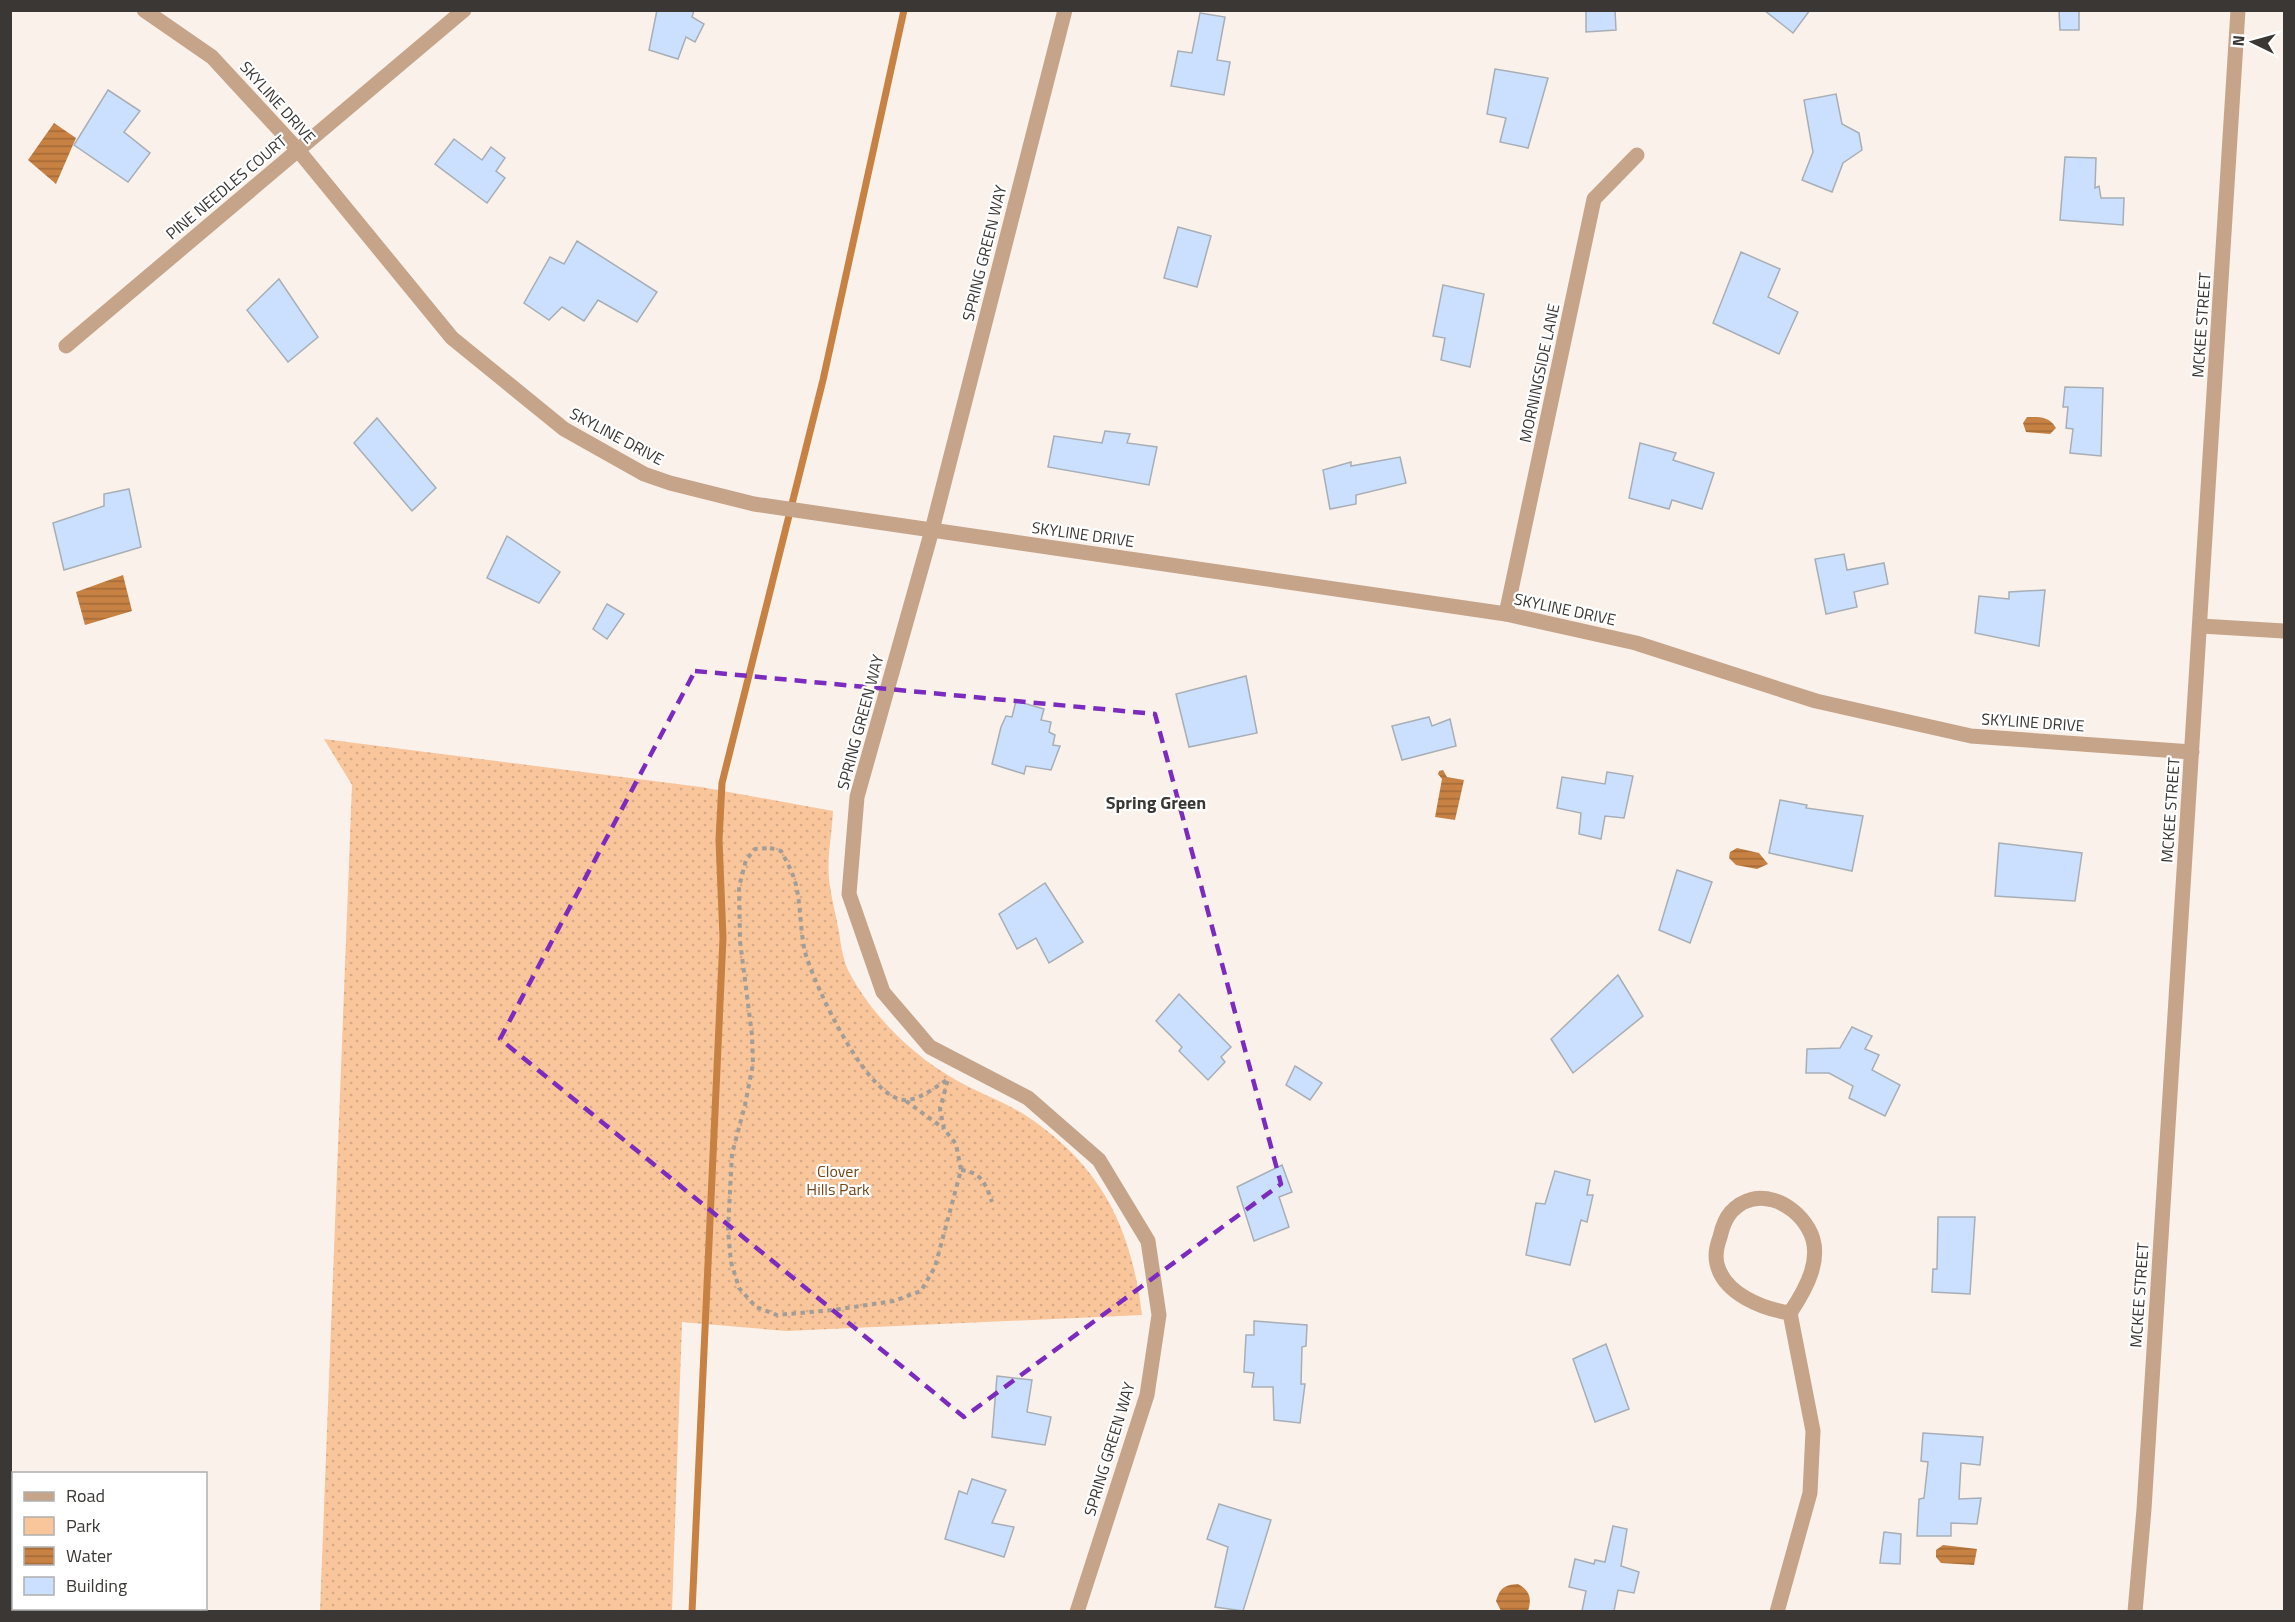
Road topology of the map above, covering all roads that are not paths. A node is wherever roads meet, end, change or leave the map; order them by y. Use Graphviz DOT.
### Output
graph roads {
  1 [pos="144,10"];
  2 [pos="464,10"];
  3 [pos="1065,10"];
  4 [pos="2238,10"];
  5 [pos="298,150"];
  6 [pos="1637,155"];
  7 [pos="66,346"];
  8 [pos="932,530"];
  9 [pos="1506,614"];
  10 [pos="2200,626"];
  11 [pos="2284,630"];
  12 [pos="2192,752"];
  13 [pos="1790,1313"];
  14 [pos="1077,1611"];
  15 [pos="1777,1611"];
  16 [pos="2135,1611"];
  1 -- 5 [label="street, SKYLINE DRIVE"];
  2 -- 5 [label="street, PINE NEEDLES COURT"];
  3 -- 8 [label="street, SPRING GREEN WAY"];
  4 -- 10 [label="street, MCKEE STREET"];
  5 -- 7 [label="street, PINE NEEDLES COURT"];
  5 -- 8 [label="street, SKYLINE DRIVE"];
  6 -- 9 [label="street, MORNINGSIDE LANE"];
  8 -- 9 [label="street, SKYLINE DRIVE"];
  8 -- 14 [label="street, SPRING GREEN WAY"];
  9 -- 12 [label="street, SKYLINE DRIVE"];
  10 -- 11 [label="street"];
  10 -- 12 [label="street, MCKEE STREET"];
  12 -- 16 [label="street, MCKEE STREET"];
  13 -- 13 [label="street"];
  13 -- 15 [label="street"];
}
